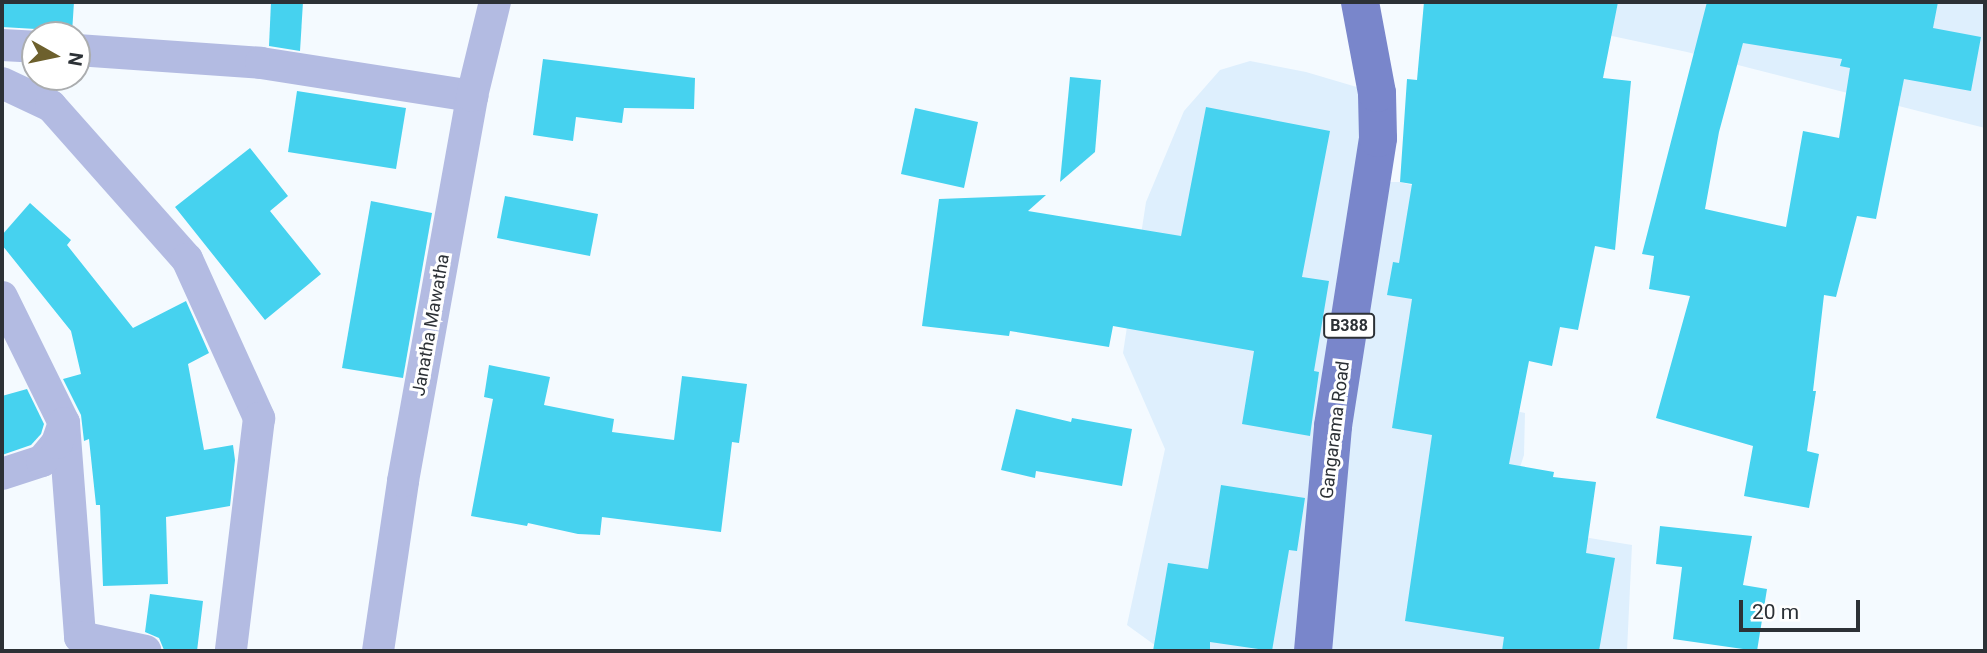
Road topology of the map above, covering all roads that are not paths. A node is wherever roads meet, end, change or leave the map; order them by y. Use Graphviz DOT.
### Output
graph roads {
  1 [pos="495,2"];
  2 [pos="1360,2"];
  3 [pos="2,45"];
  4 [pos="21,46"];
  5 [pos="91,51"];
  6 [pos="2,83"];
  7 [pos="472,96"];
  8 [pos="2,297"];
  9 [pos="64,423"];
  10 [pos="2,474"];
  11 [pos="146,651"];
  12 [pos="230,651"];
  13 [pos="378,651"];
  14 [pos="1313,651"];
  1 -- 7 [label="street, Janatha Mawatha"];
  2 -- 14 [label="main road, Gangarama Road / B388"];
  3 -- 4 [label="street"];
  5 -- 7 [label="street"];
  6 -- 12 [label="street"];
  7 -- 13 [label="street, Janatha Mawatha"];
  8 -- 9 [label="street"];
  9 -- 10 [label="street"];
  9 -- 11 [label="street"];
}
